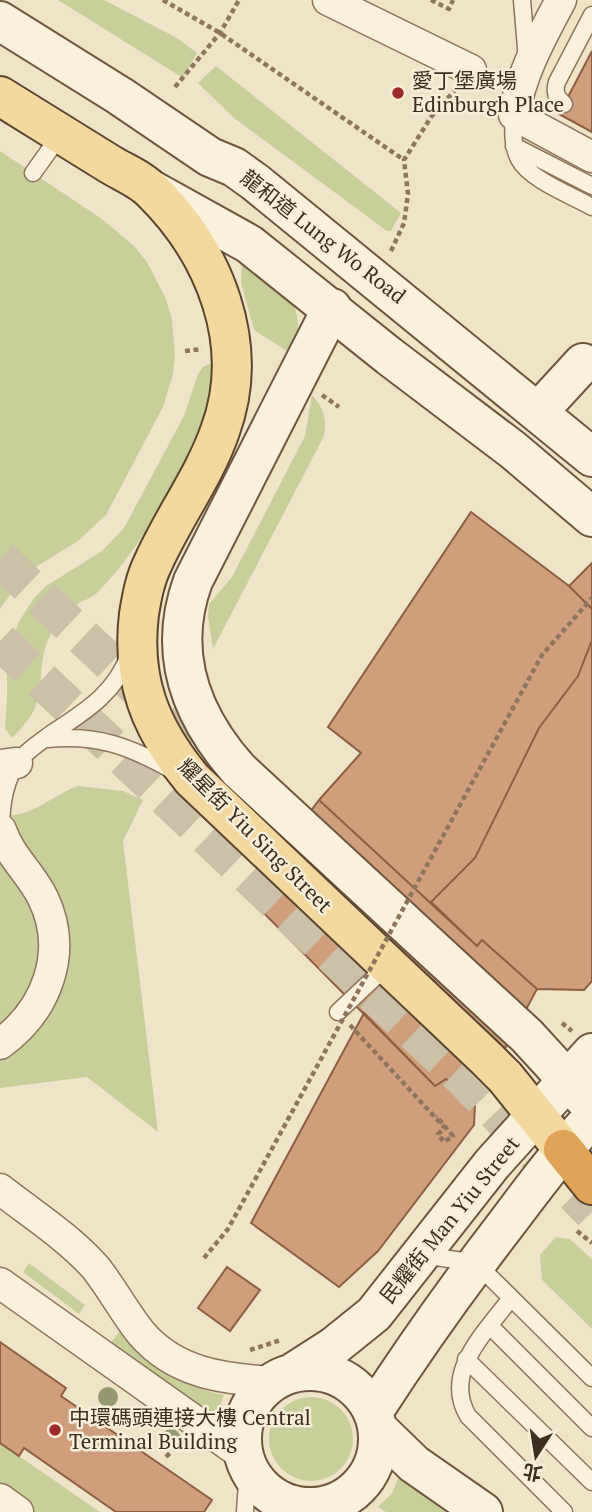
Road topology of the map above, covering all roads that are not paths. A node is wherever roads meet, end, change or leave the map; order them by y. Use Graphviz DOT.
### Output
graph roads {
  1 [pos="328,0"];
  2 [pos="522,0"];
  3 [pos="561,0"];
  4 [pos="0,21"];
  5 [pos="590,24"];
  6 [pos="527,66"];
  7 [pos="471,70"];
  8 [pos="0,96"];
  9 [pos="564,104"];
  10 [pos="514,116"];
  11 [pos="61,134"];
  12 [pos="514,146"];
  13 [pos="210,157"];
  14 [pos="592,157"];
  15 [pos="33,173"];
  16 [pos="592,186"];
  17 [pos="150,189"];
  18 [pos="592,206"];
  19 [pos="332,309"];
  20 [pos="587,367"];
  21 [pos="538,412"];
  22 [pos="592,457"];
  23 [pos="592,517"];
  24 [pos="138,625"];
  25 [pos="44,739"];
  26 [pos="9,764"];
  27 [pos="205,792"];
  28 [pos="1,830"];
  29 [pos="388,965"];
  30 [pos="338,1012"];
  31 [pos="0,1044"];
  32 [pos="584,1080"];
  33 [pos="537,1115"];
  34 [pos="592,1118"];
  35 [pos="563,1149"];
  36 [pos="592,1185"];
  37 [pos="0,1189"];
  38 [pos="422,1255"];
  39 [pos="476,1263"];
  40 [pos="0,1283"];
  41 [pos="511,1298"];
  42 [pos="490,1326"];
  43 [pos="466,1359"];
  44 [pos="282,1365"];
  45 [pos="592,1378"];
  46 [pos="376,1421"];
  47 [pos="592,1428"];
  48 [pos="246,1462"];
  49 [pos="592,1482"];
  50 [pos="0,1499"];
  51 [pos="345,1507"];
  52 [pos="18,1512"];
  53 [pos="245,1512"];
  54 [pos="483,1512"];
  55 [pos="564,1512"];
  1 -- 7 [label="street"];
  2 -- 6 [label="lane"];
  3 -- 6 [label="street"];
  4 -- 13 [label="main road, 龍和道 Lung Wo Road"];
  5 -- 9 [label="lane"];
  6 -- 10 [label="street"];
  8 -- 11 [label="main road"];
  10 -- 12 [label="lane"];
  10 -- 14 [label="street"];
  11 -- 15 [label="lane"];
  11 -- 17 [label="main road"];
  12 -- 16 [label="lane"];
  12 -- 18 [label="lane"];
  13 -- 19 [label="main road"];
  13 -- 21 [label="main road, 龍和道 Lung Wo Road"];
  17 -- 19 [label="main road"];
  17 -- 24 [label="main road, 耀星街 Yiu Sing Street"];
  19 -- 23 [label="main road"];
  19 -- 32 [label="main road, 耀星街 Yiu Sing Street"];
  20 -- 21 [label="main road"];
  21 -- 22 [label="main road, 龍和道 Lung Wo Road"];
  24 -- 25 [label="lane"];
  24 -- 27 [label="main road, 耀星街 Yiu Sing Street"];
  25 -- 26 [label="lane"];
  25 -- 27 [label="lane"];
  26 -- 28 [label="lane"];
  27 -- 29 [label="main road, 耀星街 Yiu Sing Street"];
  28 -- 31 [label="street"];
  29 -- 30 [label="lane"];
  29 -- 33 [label="main road, 耀星街 Yiu Sing Street"];
  32 -- 33 [label="main road, 民耀街 Man Yiu Street"];
  33 -- 35 [label="main road, 耀星街 Yiu Sing Street"];
  33 -- 38 [label="main road, 民耀街 Man Yiu Street"];
  34 -- 35 [label="main road"];
  35 -- 36 [label="highway"];
  35 -- 39 [label="main road"];
  37 -- 44 [label="street"];
  38 -- 39 [label="lane"];
  38 -- 44 [label="main road, 民耀街 Man Yiu Street"];
  39 -- 41 [label="lane"];
  39 -- 46 [label="main road"];
  40 -- 48 [label="street"];
  41 -- 42 [label="lane"];
  41 -- 45 [label="lane"];
  42 -- 43 [label="lane"];
  42 -- 47 [label="lane"];
  43 -- 49 [label="lane"];
  43 -- 55 [label="lane"];
  44 -- 46 [label="main road"];
  44 -- 48 [label="main road"];
  46 -- 51 [label="main road"];
  46 -- 54 [label="main road"];
  48 -- 51 [label="main road"];
  48 -- 53 [label="lane"];
  50 -- 52 [label="street"];
}
